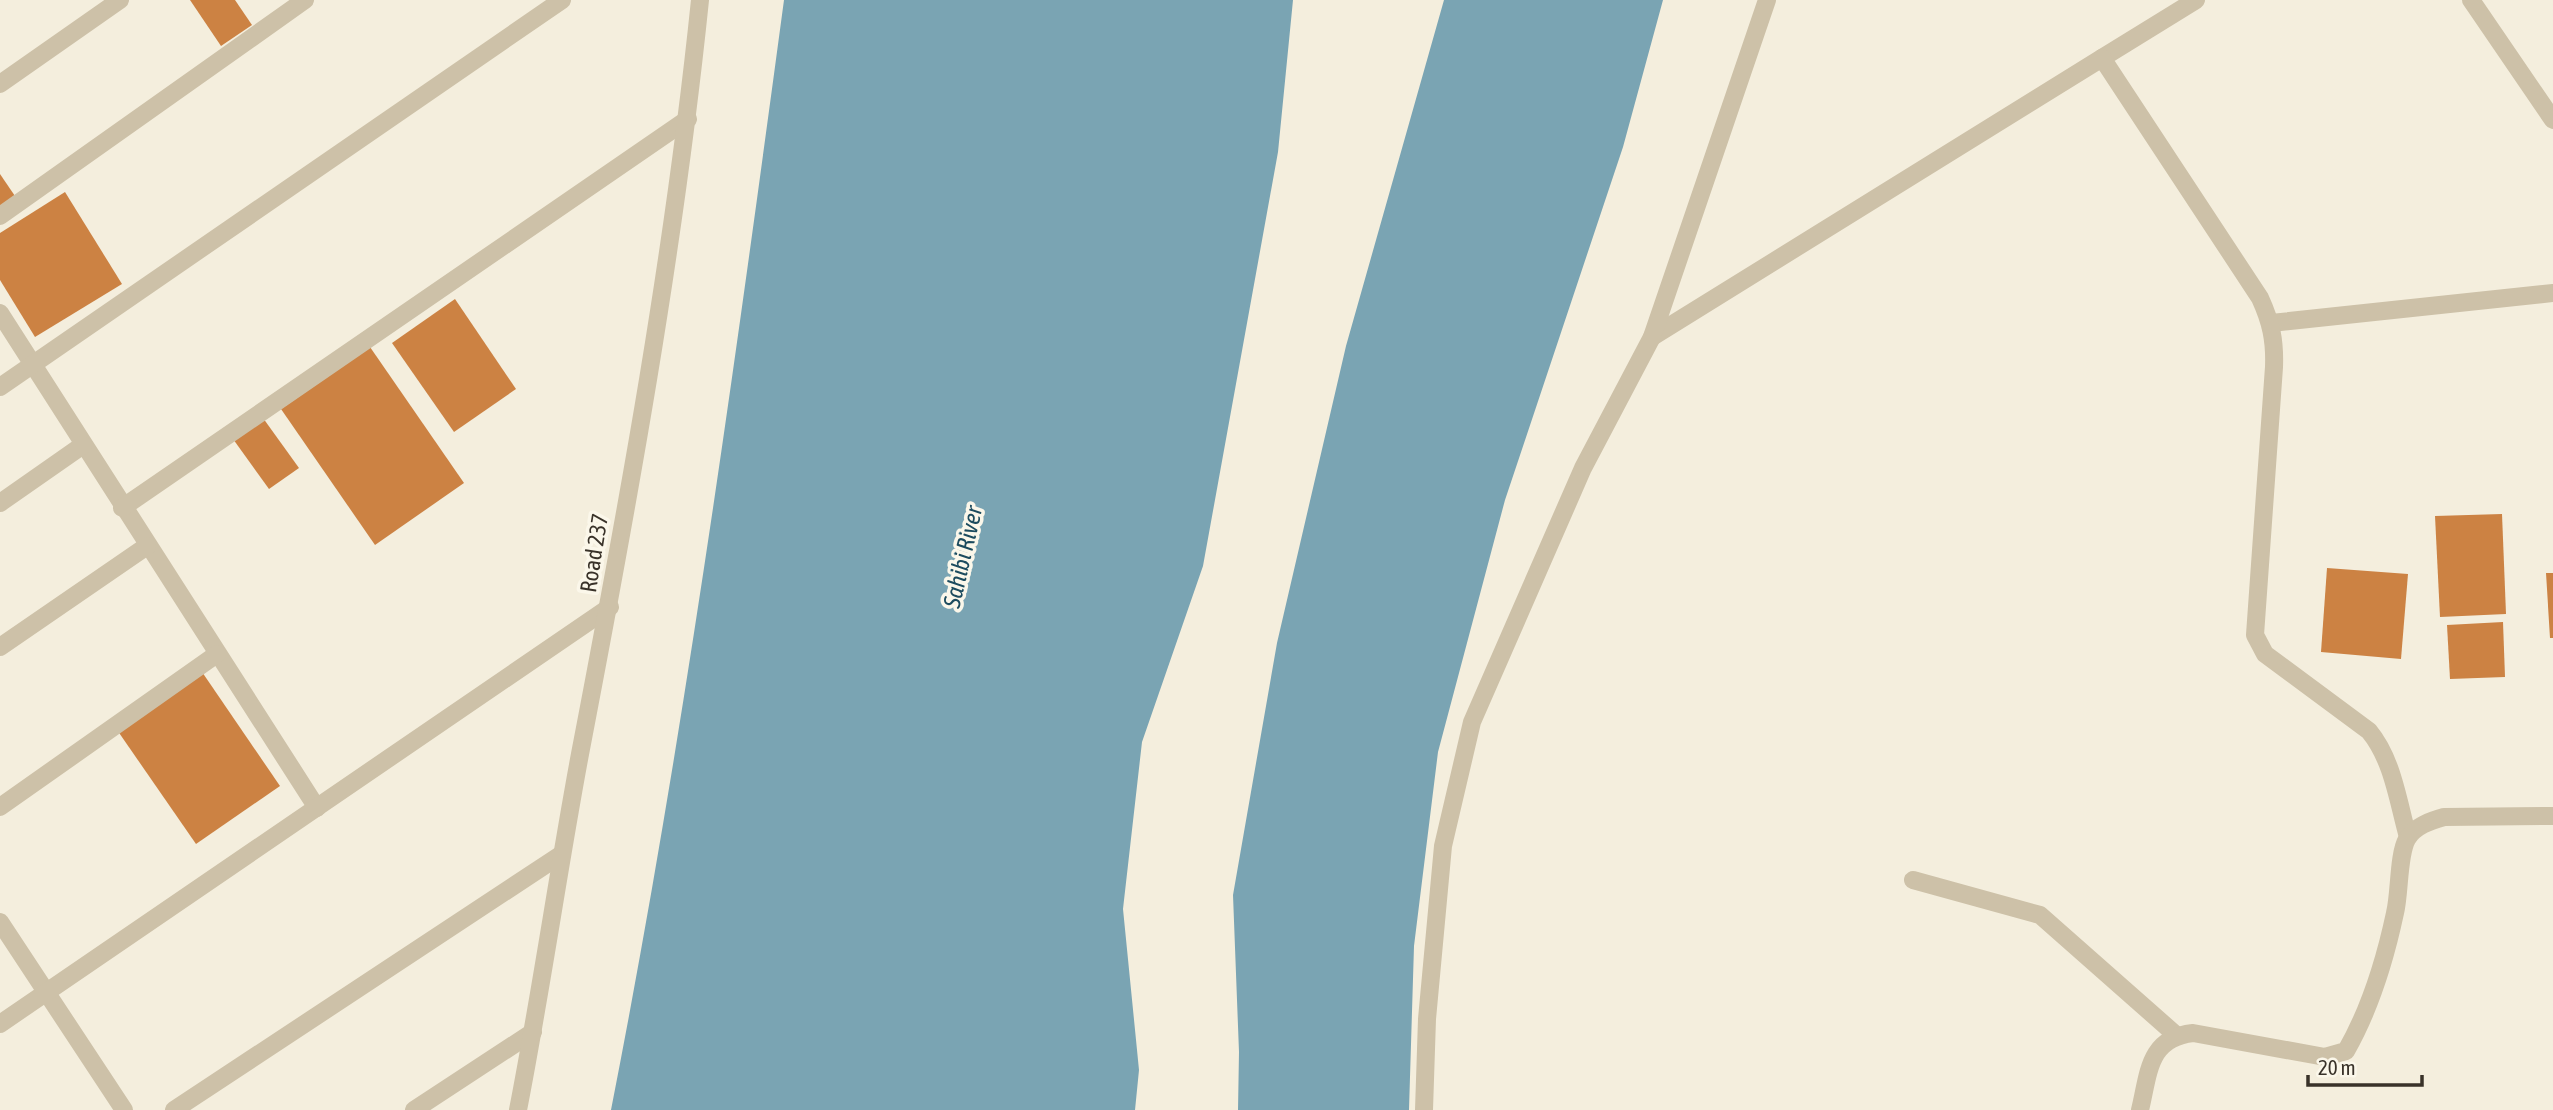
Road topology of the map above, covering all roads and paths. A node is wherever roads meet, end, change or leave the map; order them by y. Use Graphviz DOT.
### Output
graph roads {
  1 [pos="120,0"];
  2 [pos="305,0"];
  3 [pos="562,0"];
  4 [pos="700,0"];
  5 [pos="1767,0"];
  6 [pos="2196,0"];
  7 [pos="2472,0"];
  8 [pos="2102,58"];
  9 [pos="0,84"];
  10 [pos="688,120"];
  11 [pos="2553,120"];
  12 [pos="0,216"];
  13 [pos="2553,293"];
  14 [pos="0,313"];
  15 [pos="2271,323"];
  16 [pos="1652,337"];
  17 [pos="34,365"];
  18 [pos="0,387"];
  19 [pos="83,445"];
  20 [pos="0,503"];
  21 [pos="122,508"];
  22 [pos="147,547"];
  23 [pos="610,607"];
  24 [pos="0,647"];
  25 [pos="217,654"];
  26 [pos="0,807"];
  27 [pos="317,808"];
  28 [pos="2553,816"];
  29 [pos="2408,837"];
  30 [pos="562,853"];
  31 [pos="1913,880"];
  32 [pos="0,922"];
  33 [pos="47,990"];
  34 [pos="0,1024"];
  35 [pos="533,1032"];
  36 [pos="2176,1035"];
  37 [pos="124,1110"];
  38 [pos="174,1110"];
  39 [pos="414,1110"];
  40 [pos="518,1110"];
  41 [pos="1424,1110"];
  42 [pos="2140,1110"];
  1 -- 9 [label="street"];
  2 -- 12 [label="street"];
  3 -- 17 [label="street"];
  4 -- 10 [label="street, Road 237"];
  5 -- 16 [label="street"];
  6 -- 8 [label="street"];
  7 -- 11 [label="street"];
  8 -- 15 [label="street"];
  8 -- 16 [label="street"];
  10 -- 21 [label="street"];
  10 -- 23 [label="street, Road 237"];
  13 -- 15 [label="street"];
  14 -- 17 [label="street"];
  15 -- 29 [label="street"];
  16 -- 41 [label="street"];
  17 -- 18 [label="street"];
  17 -- 19 [label="street"];
  19 -- 20 [label="street"];
  19 -- 21 [label="street"];
  21 -- 22 [label="street"];
  22 -- 24 [label="street"];
  22 -- 25 [label="street"];
  23 -- 27 [label="street"];
  23 -- 30 [label="street, Road 237"];
  25 -- 26 [label="street"];
  25 -- 27 [label="street"];
  27 -- 33 [label="street"];
  28 -- 29 [label="street"];
  29 -- 36 [label="street"];
  30 -- 35 [label="street, Road 237"];
  30 -- 38 [label="street"];
  31 -- 36 [label="street"];
  32 -- 33 [label="street"];
  33 -- 34 [label="street"];
  33 -- 37 [label="street"];
  35 -- 39 [label="street"];
  35 -- 40 [label="street, Road 237"];
  36 -- 42 [label="street"];
}
